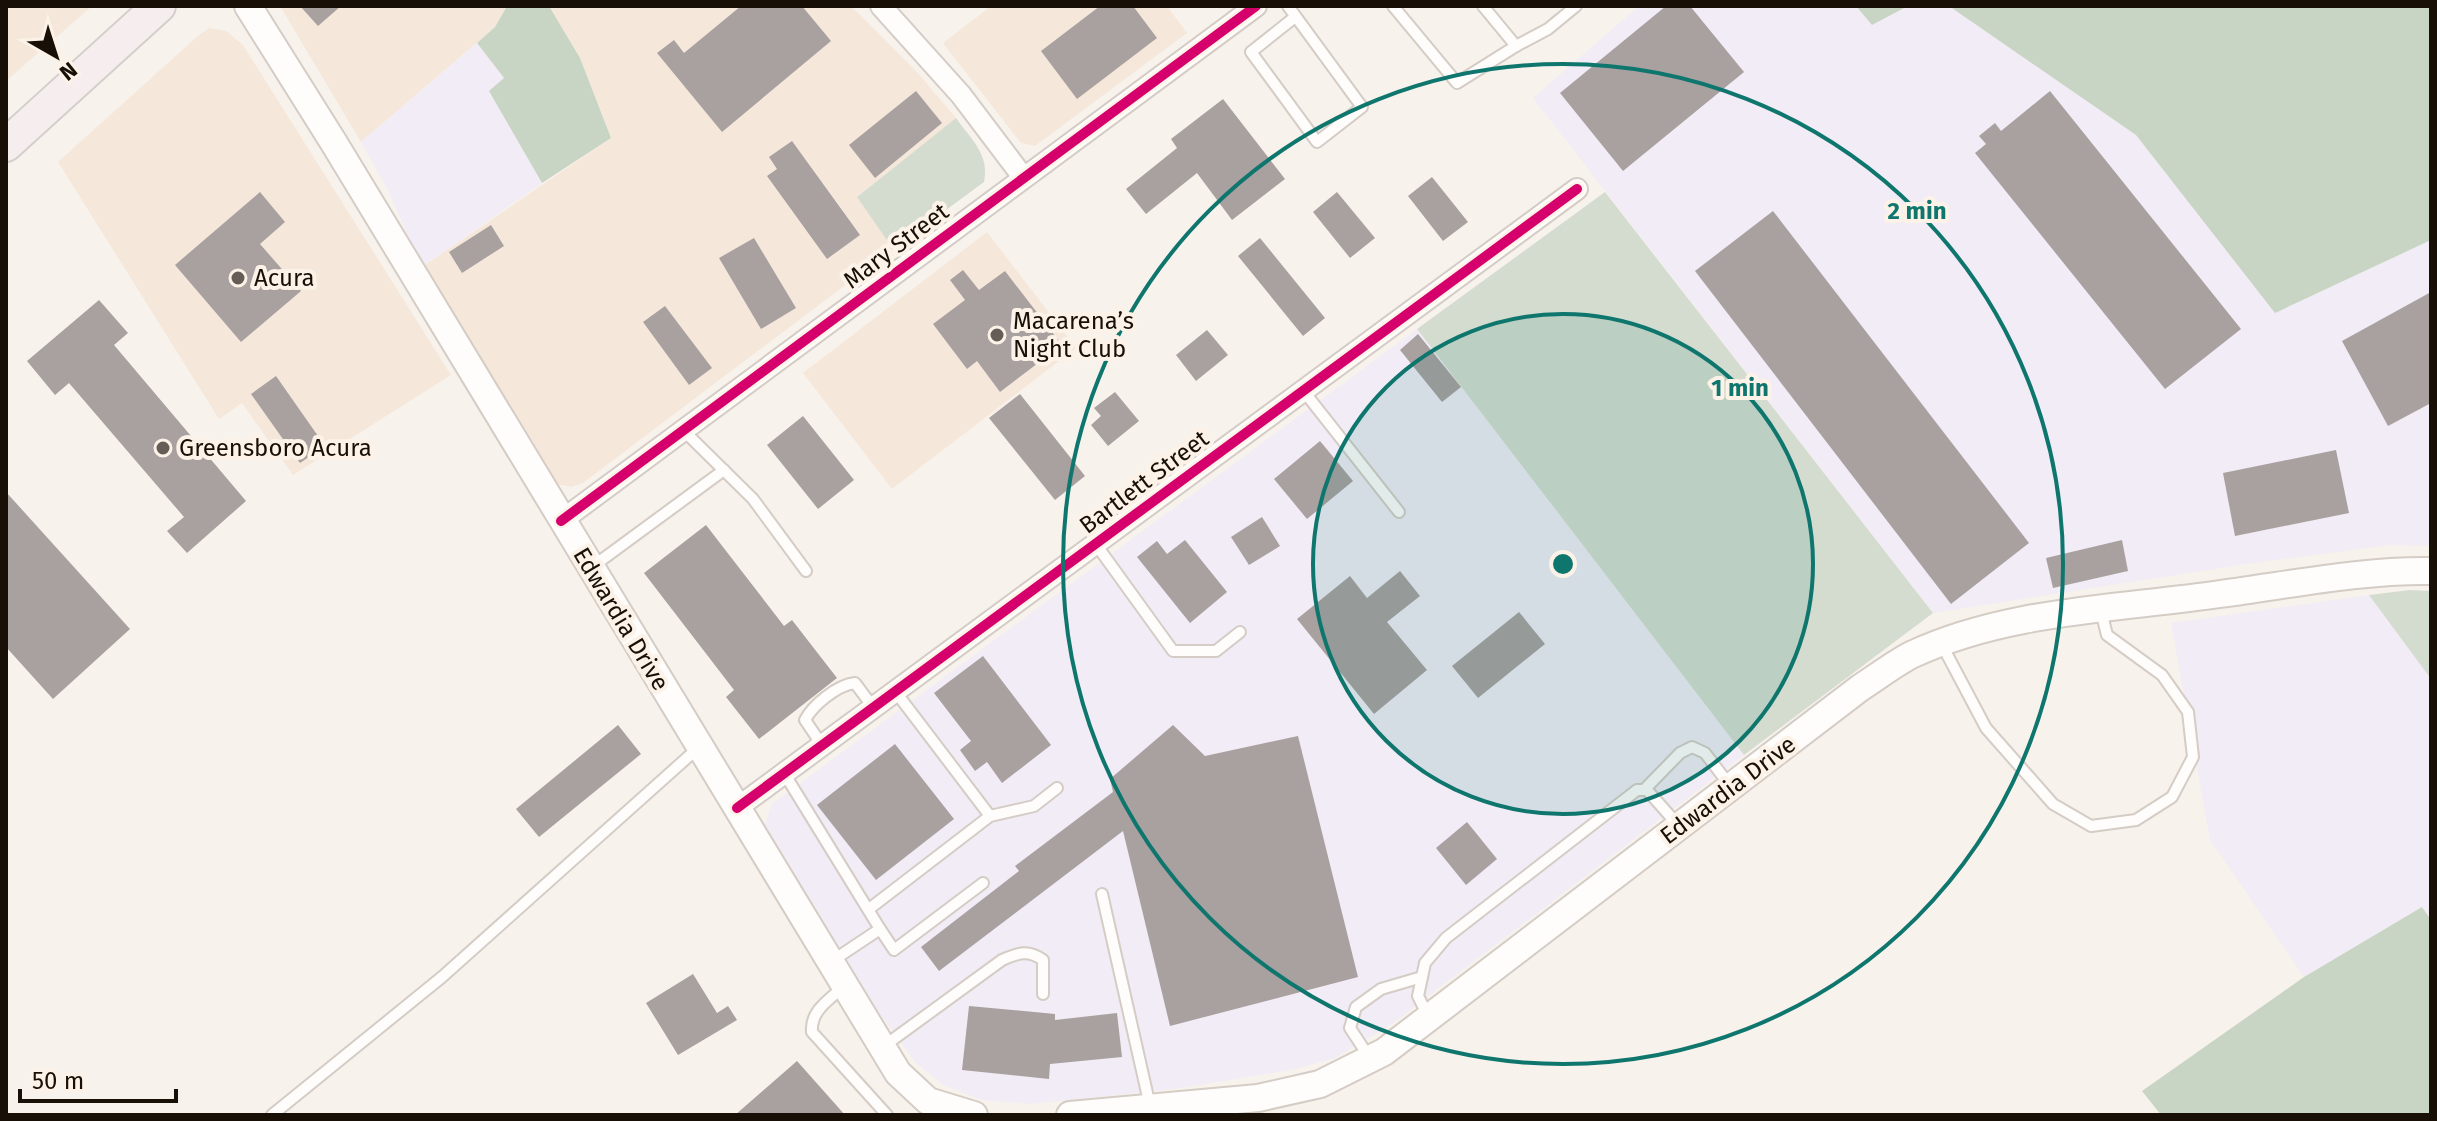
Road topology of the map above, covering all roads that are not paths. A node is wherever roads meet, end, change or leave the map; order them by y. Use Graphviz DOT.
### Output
graph roads {
  1 [pos="159,6"];
  2 [pos="248,6"];
  3 [pos="881,6"];
  4 [pos="1256,6"];
  5 [pos="1288,6"];
  6 [pos="1393,6"];
  7 [pos="1483,6"];
  8 [pos="1576,6"];
  9 [pos="1295,17"];
  10 [pos="1516,46"];
  11 [pos="6,145"];
  12 [pos="1023,177"];
  13 [pos="1577,189"];
  14 [pos="1302,389"];
  15 [pos="683,430"];
  16 [pos="724,470"];
  17 [pos="1399,512"];
  18 [pos="561,521"];
  19 [pos="1095,543"];
  20 [pos="590,568"];
  21 [pos="806,571"];
  22 [pos="2431,571"];
  23 [pos="2100,608"];
  24 [pos="1240,632"];
  25 [pos="1941,643"];
  26 [pos="895,691"];
  27 [pos="873,707"];
  28 [pos="822,745"];
  29 [pos="699,746"];
  30 [pos="784,773"];
  31 [pos="1731,787"];
  32 [pos="1057,788"];
  33 [pos="1644,790"];
  34 [pos="737,808"];
  35 [pos="990,816"];
  36 [pos="1680,826"];
  37 [pos="983,883"];
  38 [pos="1102,894"];
  39 [pos="869,909"];
  40 [pos="880,929"];
  41 [pos="830,962"];
  42 [pos="1422,977"];
  43 [pos="845,986"];
  44 [pos="1043,994"];
  45 [pos="1429,1018"];
  46 [pos="882,1047"];
  47 [pos="1370,1059"];
  48 [pos="1151,1108"];
  49 [pos="272,1115"];
  50 [pos="887,1115"];
  51 [pos="967,1115"];
  52 [pos="974,1115"];
  53 [pos="1070,1115"];
  1 -- 11 [label="highway"];
  2 -- 18 [label="main road, Edwardia Drive"];
  3 -- 12 [label="street"];
  4 -- 12 [label="street, Mary Street"];
  5 -- 9 [label="lane"];
  6 -- 10 [label="lane"];
  7 -- 10 [label="lane"];
  8 -- 10 [label="lane"];
  9 -- 9 [label="lane"];
  12 -- 15 [label="street, Mary Street"];
  13 -- 14 [label="street, Bartlett Street"];
  14 -- 17 [label="lane"];
  14 -- 19 [label="street, Bartlett Street"];
  15 -- 16 [label="lane"];
  15 -- 18 [label="street, Mary Street"];
  16 -- 20 [label="lane"];
  16 -- 21 [label="lane"];
  18 -- 20 [label="main road, Edwardia Drive"];
  19 -- 24 [label="lane"];
  19 -- 26 [label="street, Bartlett Street"];
  20 -- 29 [label="main road, Edwardia Drive"];
  22 -- 23 [label="main road, Edwardia Drive"];
  23 -- 25 [label="main road, Edwardia Drive"];
  23 -- 25 [label="lane"];
  25 -- 31 [label="main road, Edwardia Drive"];
  26 -- 27 [label="street, Bartlett Street"];
  26 -- 35 [label="lane"];
  27 -- 28 [label="street, Bartlett Street"];
  27 -- 28 [label="lane"];
  28 -- 30 [label="street, Bartlett Street"];
  29 -- 34 [label="main road, Edwardia Drive"];
  29 -- 49 [label="lane"];
  30 -- 34 [label="street, Bartlett Street"];
  30 -- 39 [label="lane"];
  31 -- 33 [label="lane"];
  31 -- 36 [label="main road, Edwardia Drive"];
  32 -- 35 [label="lane"];
  33 -- 36 [label="lane"];
  33 -- 42 [label="lane"];
  34 -- 41 [label="main road, Edwardia Drive"];
  35 -- 39 [label="lane"];
  36 -- 45 [label="main road, Edwardia Drive"];
  37 -- 40 [label="lane"];
  38 -- 48 [label="lane"];
  39 -- 40 [label="lane"];
  40 -- 41 [label="lane"];
  41 -- 43 [label="main road, Edwardia Drive"];
  42 -- 45 [label="lane"];
  42 -- 47 [label="lane"];
  43 -- 46 [label="main road, Edwardia Drive"];
  43 -- 50 [label="lane"];
  44 -- 46 [label="lane"];
  45 -- 47 [label="main road, Edwardia Drive"];
  46 -- 51 [label="main road, Edwardia Drive"];
  47 -- 48 [label="main road, Edwardia Drive"];
  48 -- 53 [label="main road, Edwardia Drive"];
  51 -- 52 [label="main road, Edwardia Drive"];
}
